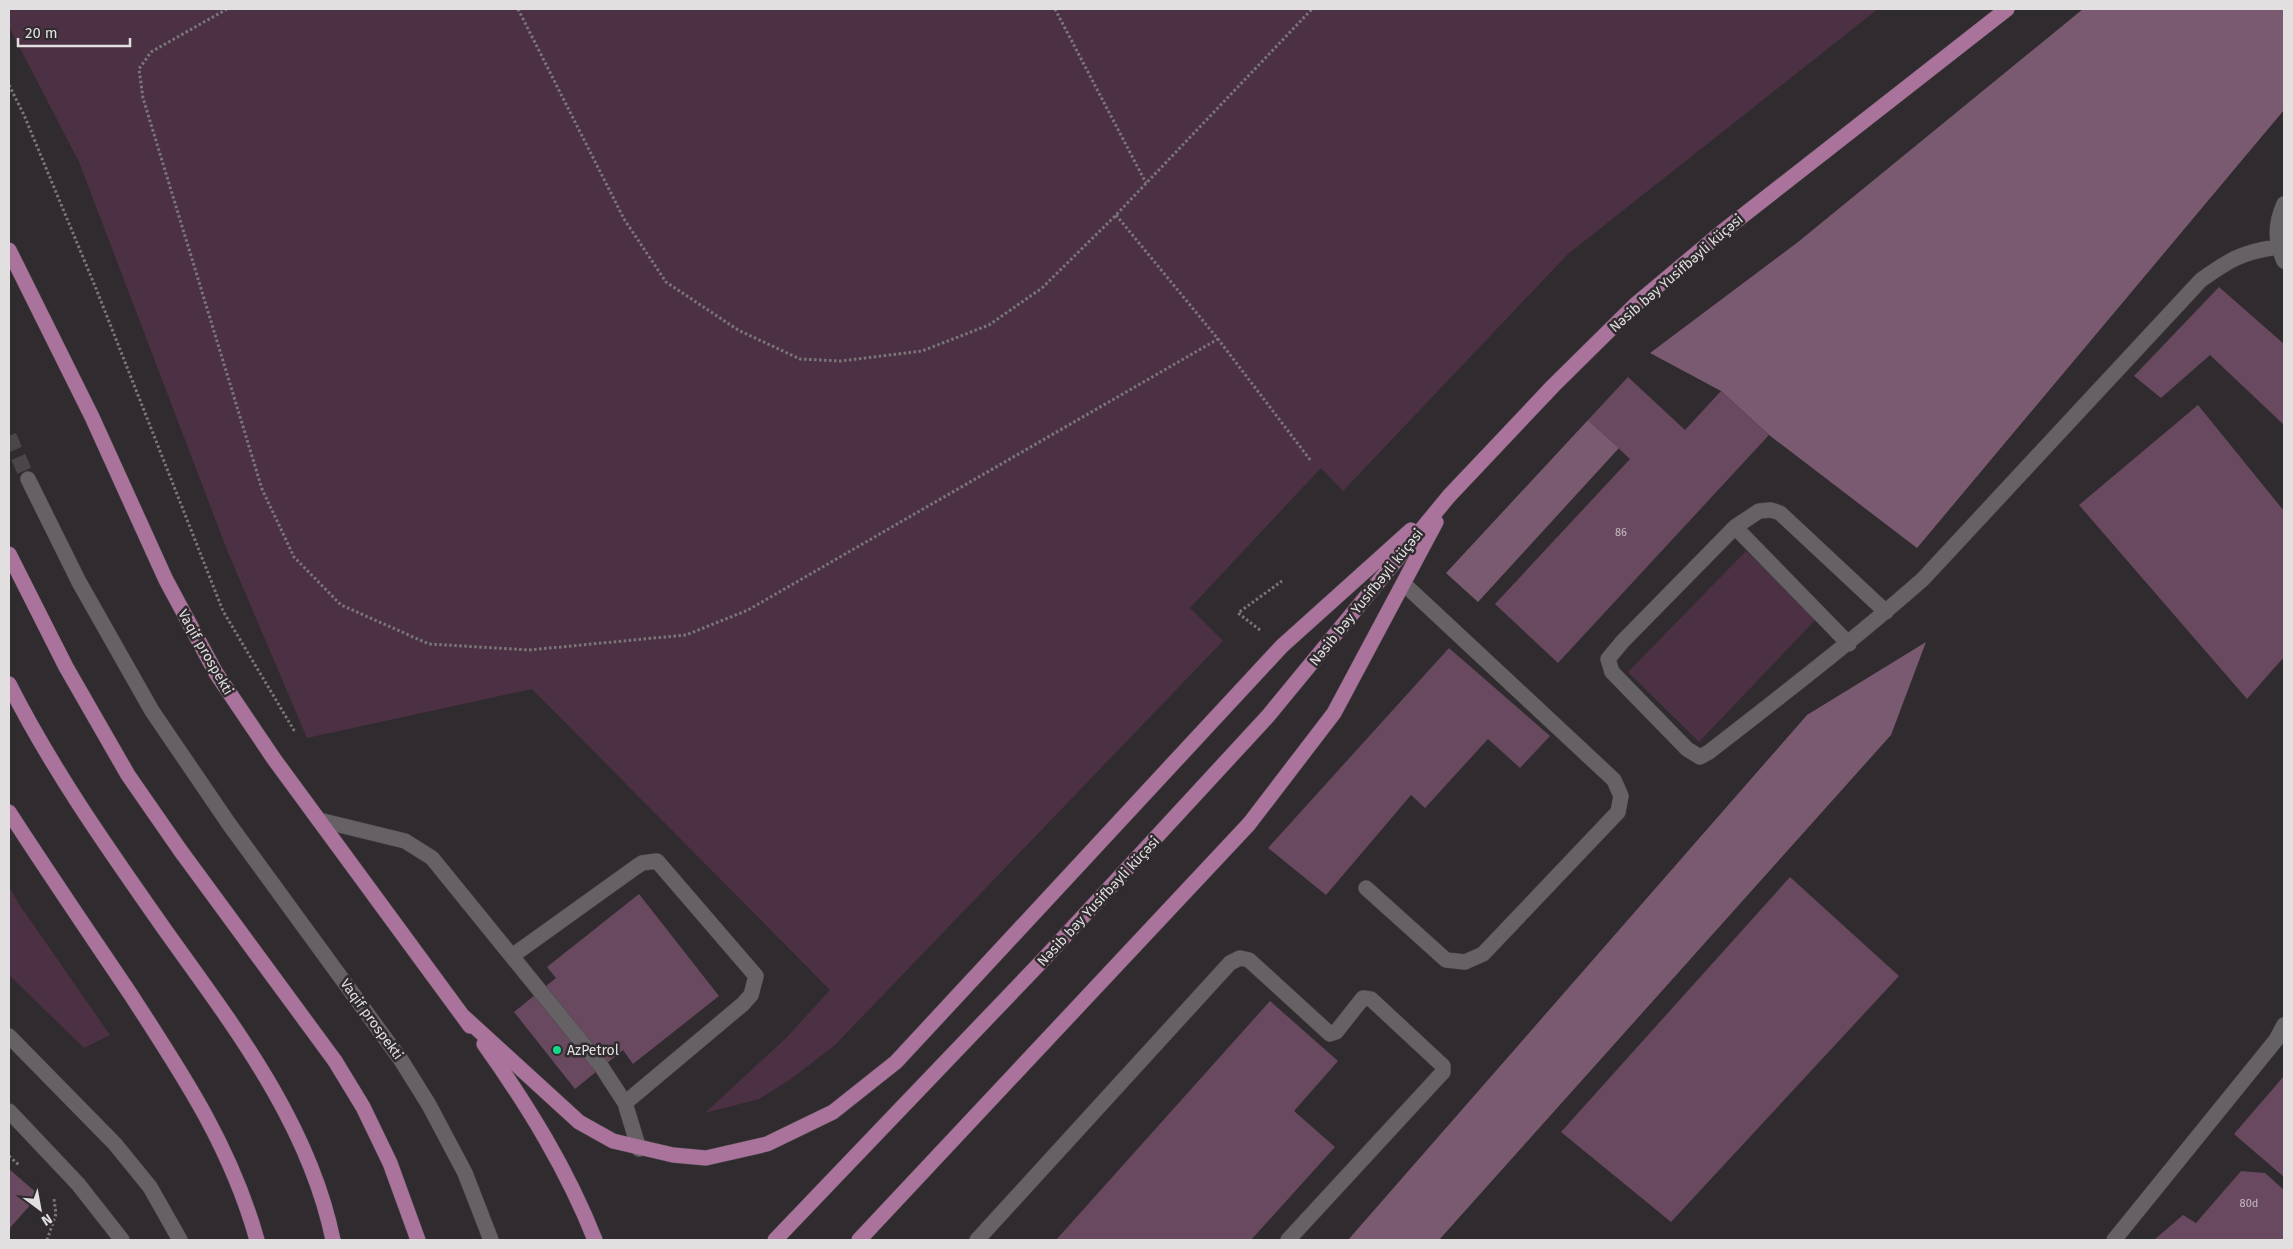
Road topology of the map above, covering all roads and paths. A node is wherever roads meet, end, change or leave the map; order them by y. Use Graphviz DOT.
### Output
graph roads {
  1 [pos="226,9"];
  2 [pos="518,9"];
  3 [pos="1055,9"];
  4 [pos="1312,9"];
  5 [pos="2008,9"];
  6 [pos="9,85"];
  7 [pos="1146,183"];
  8 [pos="2284,204"];
  9 [pos="1116,215"];
  10 [pos="2277,247"];
  11 [pos="9,250"];
  12 [pos="2284,262"];
  13 [pos="1218,339"];
  14 [pos="1311,461"];
  15 [pos="28,479"];
  16 [pos="1449,496"];
  17 [pos="1735,527"];
  18 [pos="9,554"];
  19 [pos="1282,581"];
  20 [pos="1404,584"];
  21 [pos="1886,612"];
  22 [pos="1238,613"];
  23 [pos="1849,644"];
  24 [pos="9,684"];
  25 [pos="295,732"];
  26 [pos="9,812"];
  27 [pos="319,820"];
  28 [pos="1366,888"];
  29 [pos="512,956"];
  30 [pos="464,1017"];
  31 [pos="2284,1025"];
  32 [pos="9,1036"];
  33 [pos="625,1103"];
  34 [pos="9,1110"];
  35 [pos="639,1149"];
  36 [pos="9,1156"];
  37 [pos="23,1169"];
  38 [pos="53,1194"];
  39 [pos="115,1238"];
  40 [pos="47,1240"];
  41 [pos="180,1240"];
  42 [pos="257,1240"];
  43 [pos="333,1240"];
  44 [pos="418,1240"];
  45 [pos="491,1240"];
  46 [pos="595,1240"];
  47 [pos="774,1240"];
  48 [pos="859,1240"];
  49 [pos="977,1240"];
  50 [pos="1288,1240"];
  51 [pos="2114,1240"];
  1 -- 13 [label="path"];
  2 -- 9 [label="path"];
  3 -- 7 [label="path"];
  4 -- 7 [label="path"];
  5 -- 16 [label="main road, Nəsib bəy Yusifbəyli küçəsi"];
  6 -- 25 [label="path"];
  7 -- 9 [label="path"];
  8 -- 10 [label="street"];
  9 -- 13 [label="path"];
  10 -- 12 [label="street"];
  10 -- 21 [label="street"];
  11 -- 27 [label="main road, Vaqif prospekti"];
  13 -- 14 [label="path"];
  15 -- 45 [label="street, Vaqif prospekti"];
  16 -- 20 [label="main road"];
  16 -- 35 [label="main road"];
  16 -- 47 [label="main road, Nəsib bəy Yusifbəyli küçəsi"];
  17 -- 21 [label="street"];
  17 -- 23 [label="street"];
  17 -- 23 [label="street"];
  18 -- 44 [label="main road"];
  19 -- 22 [label="path"];
  20 -- 28 [label="street"];
  20 -- 48 [label="main road"];
  21 -- 23 [label="street"];
  24 -- 43 [label="main road"];
  26 -- 42 [label="main road"];
  27 -- 29 [label="street"];
  27 -- 30 [label="main road, Vaqif prospekti"];
  29 -- 33 [label="street"];
  29 -- 33 [label="street"];
  30 -- 35 [label="main road"];
  30 -- 46 [label="main road"];
  31 -- 51 [label="street"];
  32 -- 41 [label="street"];
  33 -- 35 [label="street"];
  34 -- 39 [label="street"];
  36 -- 37 [label="path"];
  38 -- 40 [label="path"];
  49 -- 50 [label="street"];
}
